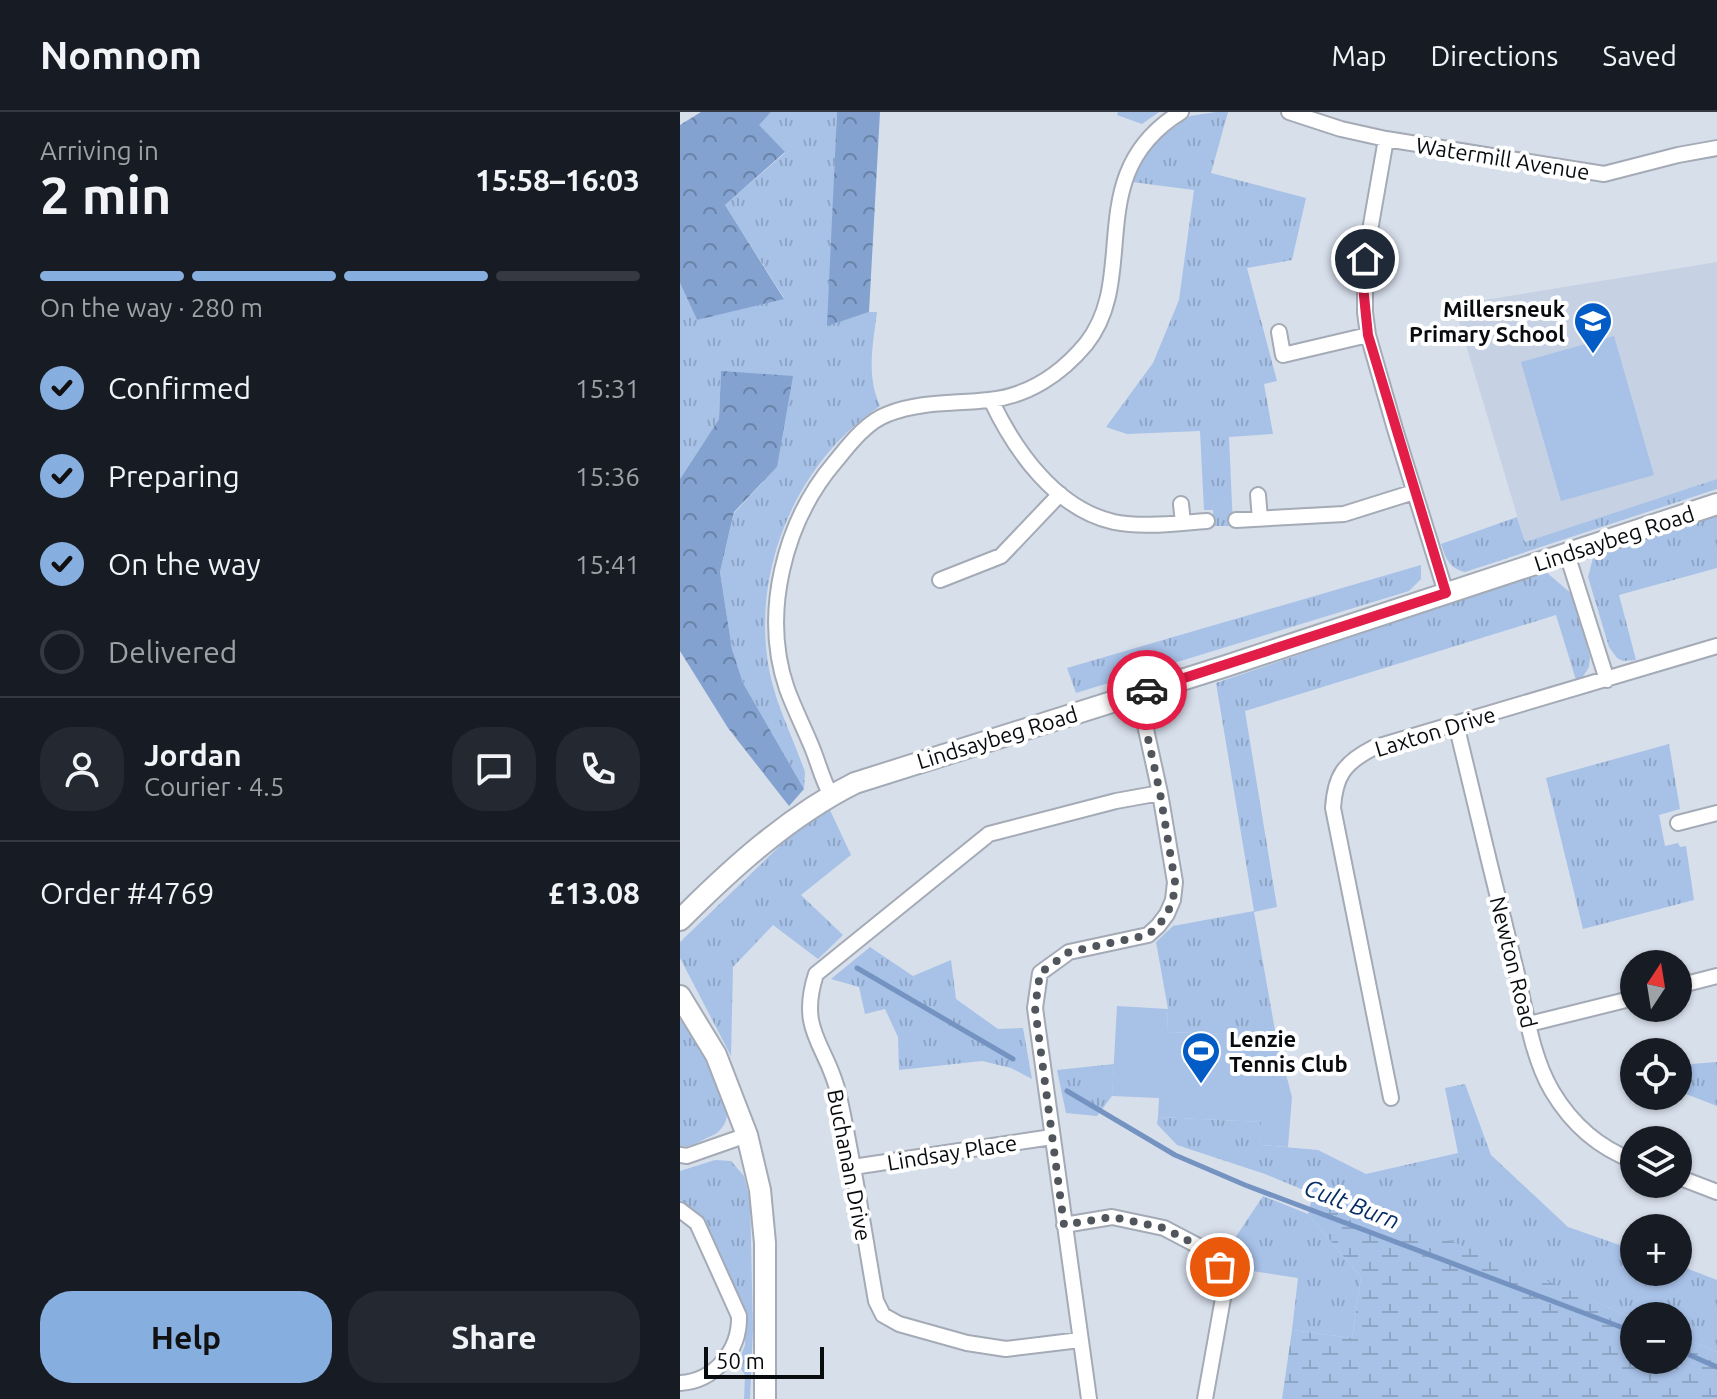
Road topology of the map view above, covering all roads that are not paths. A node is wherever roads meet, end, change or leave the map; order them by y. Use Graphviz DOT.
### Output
graph roads {
  1 [pos="1181,112"];
  2 [pos="1289,112"];
  3 [pos="1386,139"];
  4 [pos="1717,148"];
  5 [pos="1279,332"];
  6 [pos="1368,335"];
  7 [pos="991,400"];
  8 [pos="1414,492"];
  9 [pos="1060,494"];
  10 [pos="1258,495"];
  11 [pos="1181,504"];
  12 [pos="1717,504"];
  13 [pos="1260,519"];
  14 [pos="1236,520"];
  15 [pos="1207,521"];
  16 [pos="1183,523"];
  17 [pos="1567,554"];
  18 [pos="940,580"];
  19 [pos="1446,593"];
  20 [pos="1717,646"];
  21 [pos="1607,680"];
  22 [pos="1138,693"];
  23 [pos="1456,724"];
  24 [pos="1160,793"];
  25 [pos="831,795"];
  26 [pos="1717,813"];
  27 [pos="1678,823"];
  28 [pos="680,920"];
  29 [pos="1717,976"];
  30 [pos="1692,982"];
  31 [pos="680,996"];
  32 [pos="1620,1001"];
  33 [pos="1529,1024"];
  34 [pos="1391,1098"];
  35 [pos="747,1135"];
  36 [pos="1052,1137"];
  37 [pos="680,1155"];
  38 [pos="1620,1155"];
  39 [pos="853,1167"];
  40 [pos="1692,1182"];
  41 [pos="1717,1192"];
  42 [pos="680,1210"];
  43 [pos="1064,1225"];
  44 [pos="1080,1340"];
  45 [pos="680,1383"];
  46 [pos="765,1399"];
  47 [pos="1089,1399"];
  48 [pos="1205,1399"];
  1 -- 7 [label="street"];
  2 -- 3 [label="street, Watermill Avenue"];
  3 -- 4 [label="street, Watermill Avenue"];
  3 -- 6 [label="street"];
  5 -- 6 [label="street"];
  6 -- 8 [label="street"];
  7 -- 9 [label="street"];
  7 -- 25 [label="street"];
  8 -- 13 [label="street"];
  8 -- 19 [label="street"];
  9 -- 16 [label="street"];
  9 -- 18 [label="street"];
  10 -- 13 [label="street"];
  11 -- 16 [label="street"];
  12 -- 17 [label="main road, Lindsaybeg Road"];
  13 -- 14 [label="street"];
  15 -- 16 [label="street"];
  17 -- 19 [label="main road, Lindsaybeg Road"];
  17 -- 21 [label="street"];
  19 -- 22 [label="main road, Lindsaybeg Road"];
  20 -- 21 [label="street, Laxton Drive"];
  21 -- 23 [label="street, Laxton Drive"];
  22 -- 24 [label="street"];
  22 -- 25 [label="main road, Lindsaybeg Road"];
  23 -- 33 [label="street, Newton Road"];
  23 -- 34 [label="street, Laxton Drive"];
  24 -- 36 [label="street"];
  24 -- 39 [label="street, Buchanan Drive"];
  25 -- 28 [label="main road, Lindsaybeg Road"];
  26 -- 27 [label="street"];
  29 -- 30 [label="street"];
  31 -- 35 [label="main road"];
  32 -- 33 [label="street"];
  33 -- 38 [label="street, Newton Road"];
  35 -- 37 [label="street"];
  35 -- 46 [label="main road"];
  36 -- 39 [label="street, Lindsay Place"];
  36 -- 43 [label="street"];
  39 -- 44 [label="street, Buchanan Drive"];
  40 -- 41 [label="street"];
  42 -- 45 [label="street"];
  43 -- 44 [label="street"];
  43 -- 48 [label="street"];
  44 -- 47 [label="street"];
}
